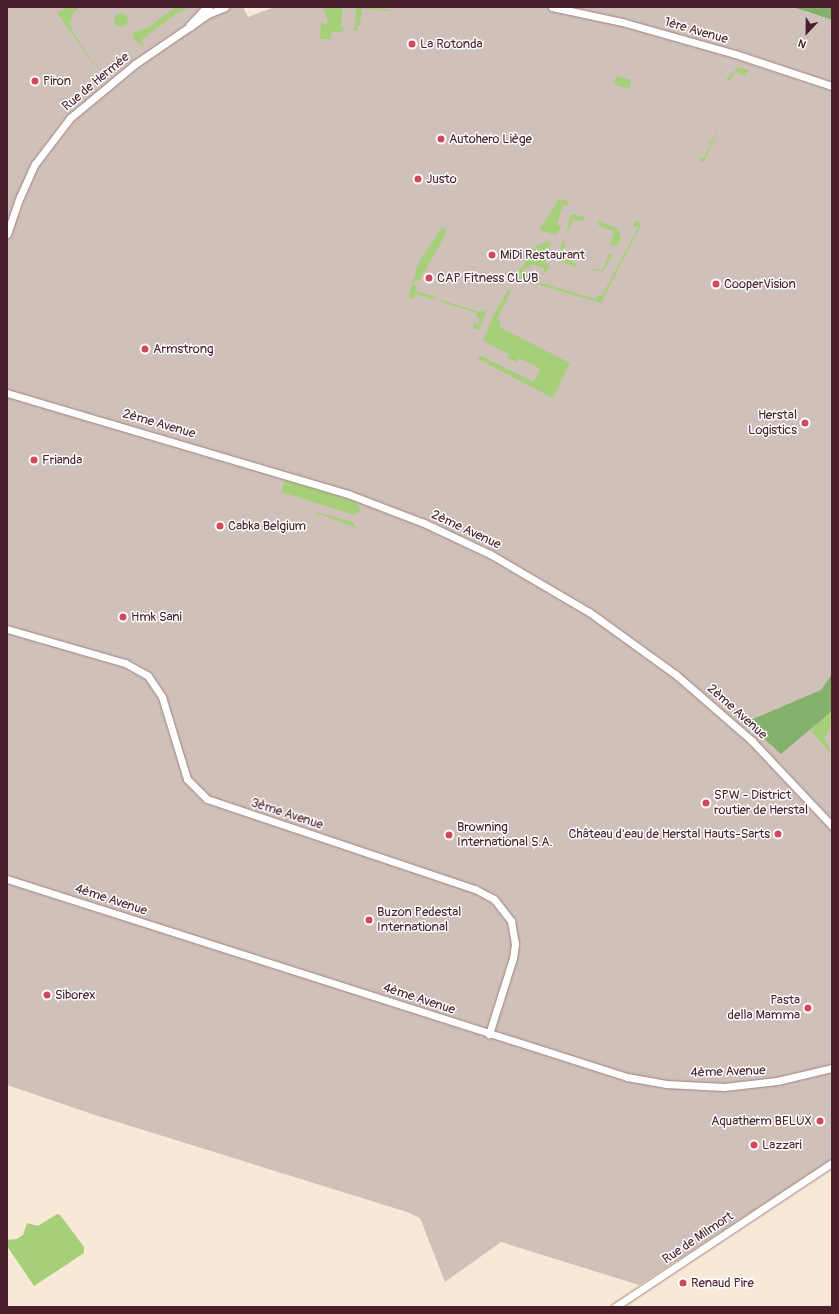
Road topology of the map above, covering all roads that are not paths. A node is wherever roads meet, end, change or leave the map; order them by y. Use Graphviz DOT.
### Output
graph roads {
  1 [pos="215,7"];
  2 [pos="225,7"];
  3 [pos="552,7"];
  4 [pos="208,11"];
  5 [pos="190,26"];
  6 [pos="832,86"];
  7 [pos="7,234"];
  8 [pos="7,390"];
  9 [pos="11,394"];
  10 [pos="7,629"];
  11 [pos="832,826"];
  12 [pos="7,879"];
  13 [pos="489,1034"];
  14 [pos="832,1068"];
  15 [pos="832,1163"];
  16 [pos="615,1307"];
  1 -- 4 [label="street"];
  2 -- 4 [label="street"];
  3 -- 6 [label="street, 1ère Avenue"];
  4 -- 5 [label="highway"];
  5 -- 7 [label="street, Rue de Hermée"];
  8 -- 9 [label="street, 2ème Avenue"];
  9 -- 11 [label="street, 2ème Avenue"];
  10 -- 13 [label="street, 3ème Avenue"];
  12 -- 13 [label="street, 4ème Avenue"];
  13 -- 14 [label="street, 4ème Avenue"];
  15 -- 16 [label="street, Rue de Milmort"];
}
